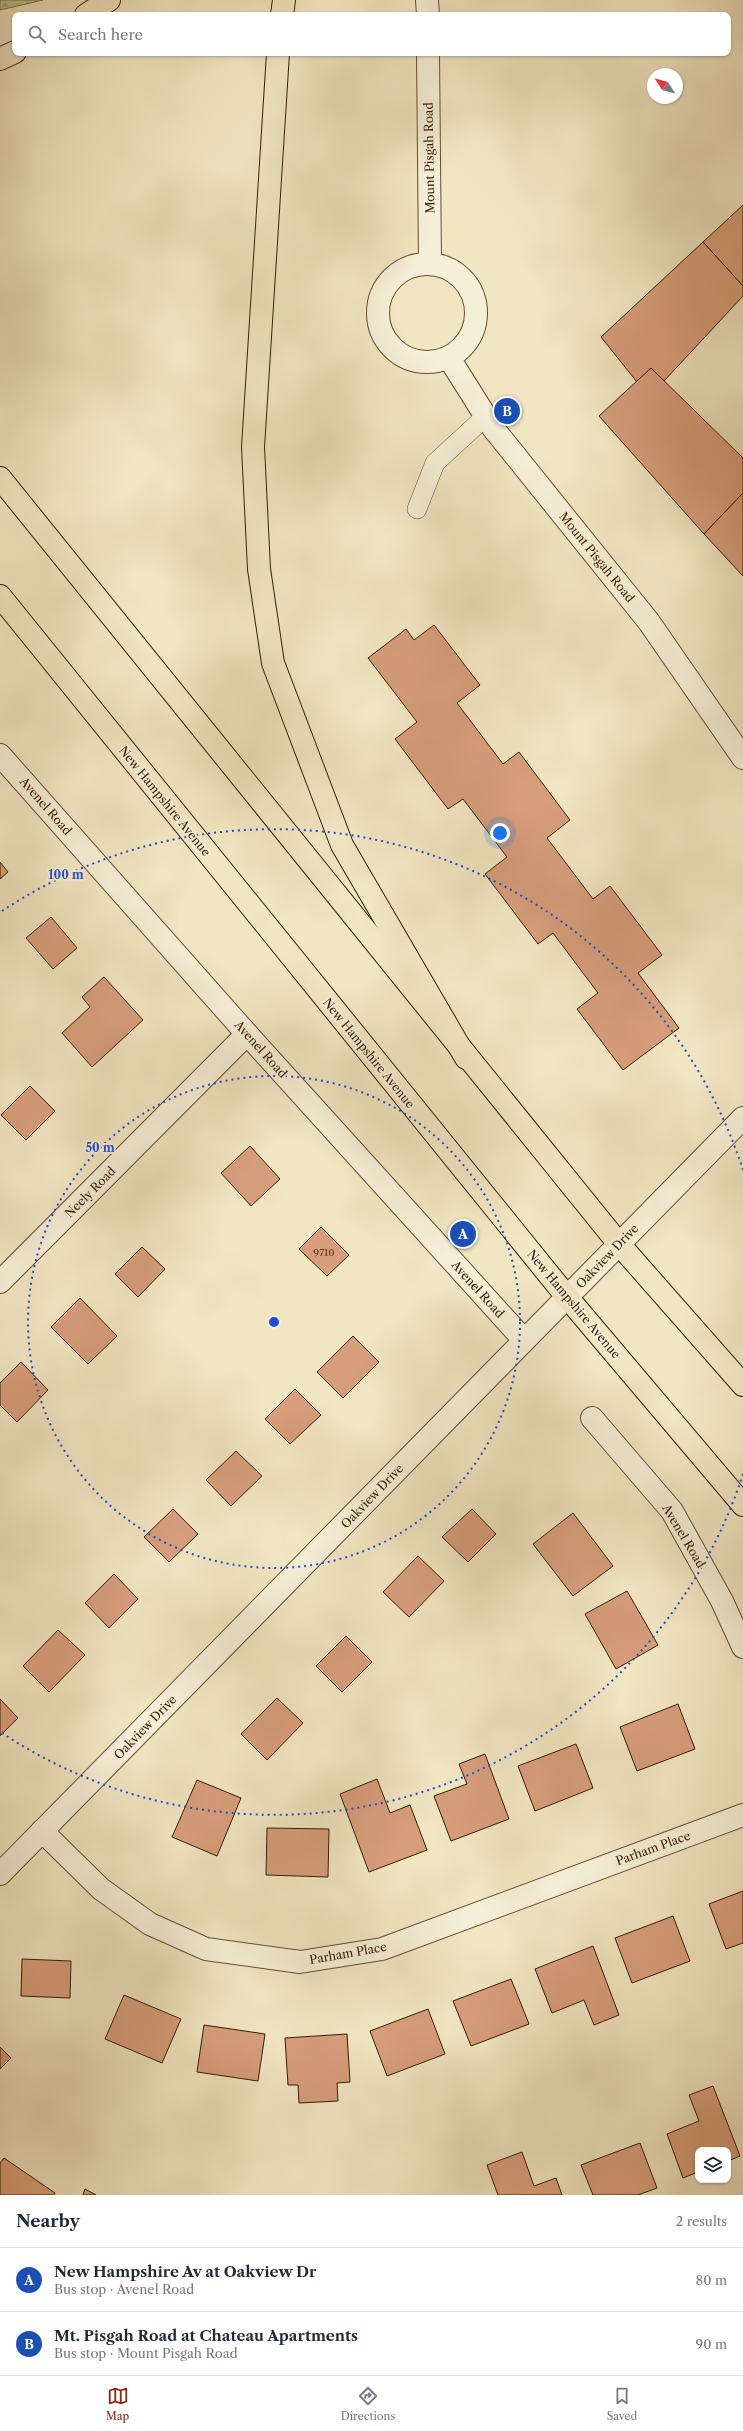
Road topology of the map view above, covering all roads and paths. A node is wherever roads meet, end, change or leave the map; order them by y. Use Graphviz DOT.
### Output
graph roads {
  1 [pos="109,0"];
  2 [pos="284,0"];
  3 [pos="427,0"];
  4 [pos="91,12"];
  5 [pos="282,12"];
  6 [pos="428,12"];
  7 [pos="12,53"];
  8 [pos="278,56"];
  9 [pos="428,56"];
  10 [pos="0,59"];
  11 [pos="430,264"];
  12 [pos="449,358"];
  13 [pos="485,417"];
  14 [pos="0,478"];
  15 [pos="417,508"];
  16 [pos="0,596"];
  17 [pos="0,755"];
  18 [pos="743,758"];
  19 [pos="247,1034"];
  20 [pos="466,1058"];
  21 [pos="743,1118"];
  22 [pos="619,1244"];
  23 [pos="0,1282"];
  24 [pos="567,1297"];
  25 [pos="524,1340"];
  26 [pos="743,1385"];
  27 [pos="592,1418"];
  28 [pos="743,1505"];
  29 [pos="743,1647"];
  30 [pos="743,1815"];
  31 [pos="42,1831"];
  32 [pos="0,1874"];
  1 -- 4 [label="main road"];
  2 -- 5 [label="main road"];
  3 -- 6 [label="street"];
  7 -- 10 [label="main road"];
  8 -- 20 [label="main road"];
  9 -- 11 [label="street, Mount Pisgah Road"];
  11 -- 12 [label="street"];
  11 -- 12 [label="street"];
  12 -- 13 [label="street, Mount Pisgah Road"];
  13 -- 15 [label="lane"];
  13 -- 18 [label="street, Mount Pisgah Road"];
  14 -- 20 [label="main road"];
  16 -- 24 [label="main road, New Hampshire Avenue"];
  17 -- 19 [label="street, Avenel Road"];
  19 -- 23 [label="street, Neely Road"];
  19 -- 25 [label="street, Avenel Road"];
  20 -- 22 [label="main road"];
  21 -- 22 [label="street, Oakview Drive"];
  22 -- 24 [label="street, Oakview Drive"];
  22 -- 26 [label="main road"];
  24 -- 25 [label="street, Oakview Drive"];
  24 -- 28 [label="main road, New Hampshire Avenue"];
  25 -- 31 [label="street, Oakview Drive"];
  27 -- 29 [label="street, Avenel Road"];
  30 -- 31 [label="street, Parham Place"];
  31 -- 32 [label="street, Oakview Drive"];
}
